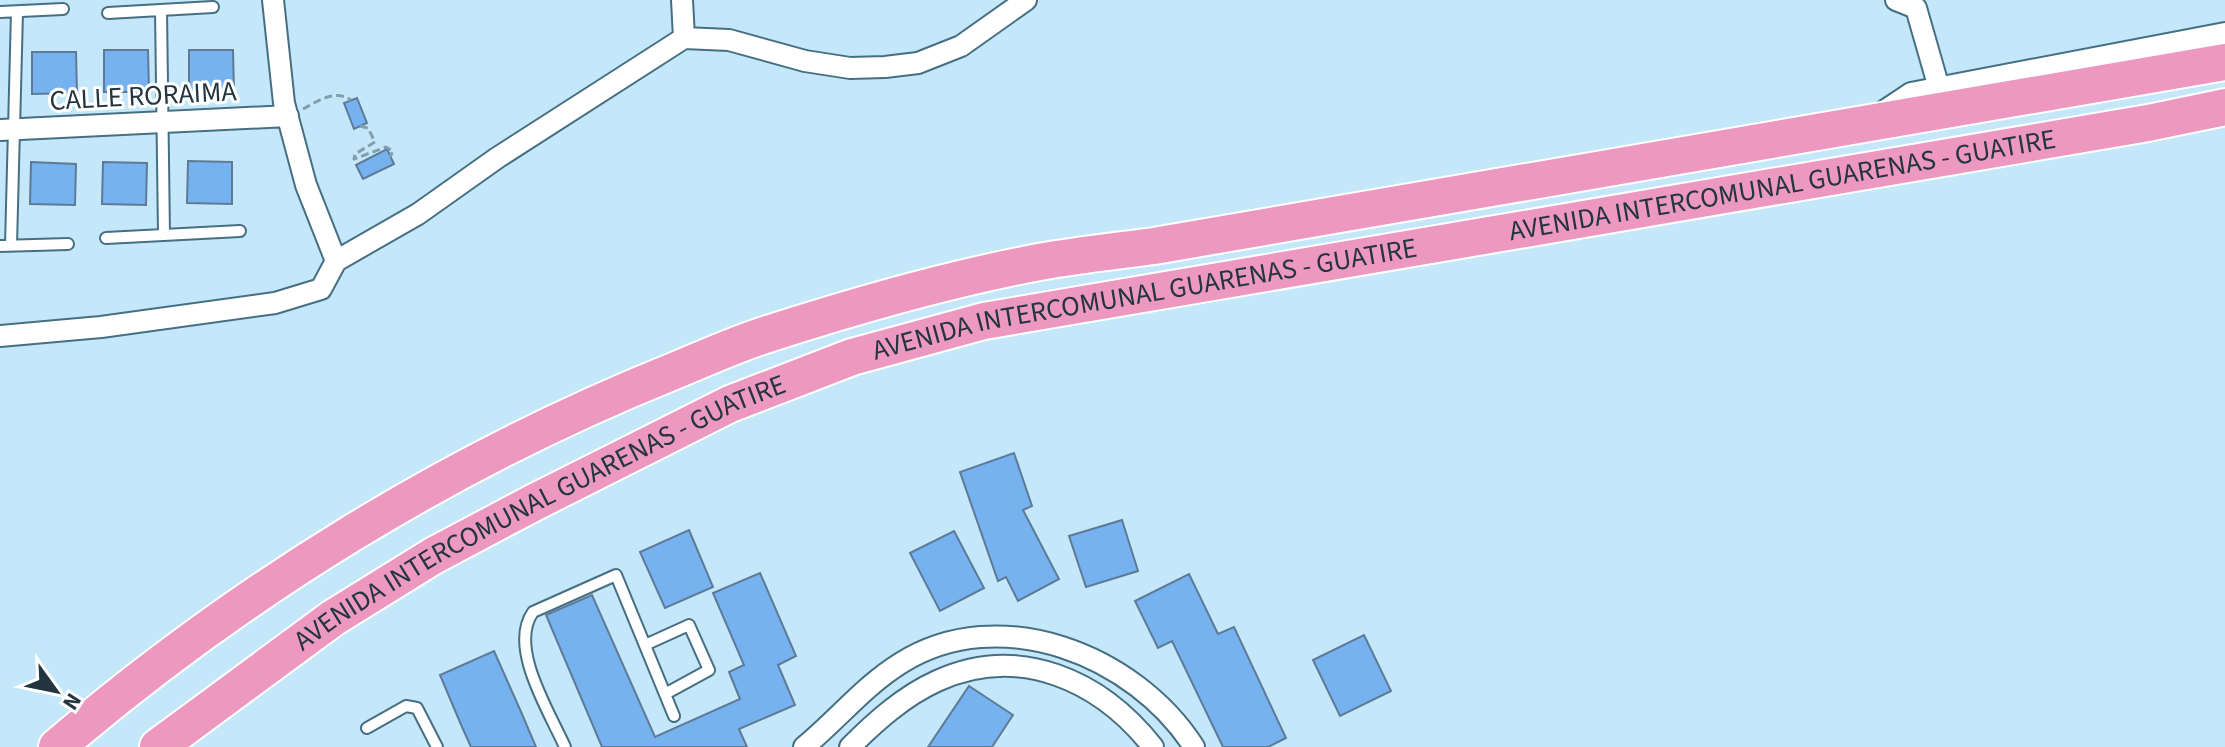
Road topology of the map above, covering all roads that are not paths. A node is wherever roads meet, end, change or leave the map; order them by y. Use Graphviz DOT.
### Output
graph roads {
  1 [pos="273,0"];
  2 [pos="682,0"];
  3 [pos="1026,0"];
  4 [pos="1896,0"];
  5 [pos="1918,4"];
  6 [pos="213,7"];
  7 [pos="63,9"];
  8 [pos="161,10"];
  9 [pos="0,12"];
  10 [pos="17,12"];
  11 [pos="108,13"];
  12 [pos="2225,33"];
  13 [pos="684,38"];
  14 [pos="2225,62"];
  15 [pos="1939,88"];
  16 [pos="2225,107"];
  17 [pos="288,116"];
  18 [pos="164,125"];
  19 [pos="1861,125"];
  20 [pos="6,130"];
  21 [pos="240,231"];
  22 [pos="164,235"];
  23 [pos="106,238"];
  24 [pos="68,244"];
  25 [pos="6,246"];
  26 [pos="336,261"];
  27 [pos="0,336"];
  28 [pos="645,645"];
  29 [pos="665,694"];
  30 [pos="674,716"];
  31 [pos="367,728"];
  32 [pos="57,747"];
  33 [pos="158,747"];
  34 [pos="437,747"];
  35 [pos="565,747"];
  36 [pos="804,747"];
  37 [pos="850,747"];
  38 [pos="1153,747"];
  39 [pos="1194,747"];
  1 -- 17 [label="street"];
  2 -- 13 [label="street"];
  3 -- 13 [label="street"];
  4 -- 5 [label="street"];
  5 -- 15 [label="street"];
  6 -- 8 [label="lane"];
  7 -- 10 [label="lane"];
  8 -- 11 [label="lane"];
  8 -- 18 [label="lane"];
  9 -- 10 [label="lane"];
  10 -- 20 [label="lane"];
  12 -- 15 [label="street, AVENIDA INTERCOMUNAL GUARENAS - GUATIRE"];
  13 -- 26 [label="street"];
  14 -- 19 [label="highway, AVENIDA INTERCOMUNAL GUARENAS - GUATIRE"];
  15 -- 19 [label="street, AVENIDA INTERCOMUNAL GUARENAS - GUATIRE"];
  16 -- 33 [label="highway, AVENIDA INTERCOMUNAL GUARENAS - GUATIRE"];
  17 -- 18 [label="street, CALLE RORAIMA"];
  17 -- 26 [label="street"];
  18 -- 20 [label="street, CALLE RORAIMA"];
  18 -- 22 [label="lane"];
  19 -- 32 [label="highway, AVENIDA INTERCOMUNAL GUARENAS - GUATIRE"];
  20 -- 25 [label="lane"];
  21 -- 22 [label="lane"];
  22 -- 23 [label="lane"];
  24 -- 25 [label="lane"];
  26 -- 27 [label="street"];
  28 -- 29 [label="lane"];
  28 -- 29 [label="lane"];
  28 -- 35 [label="lane"];
  29 -- 30 [label="lane"];
  31 -- 34 [label="lane"];
  36 -- 39 [label="street"];
  37 -- 38 [label="street"];
}
